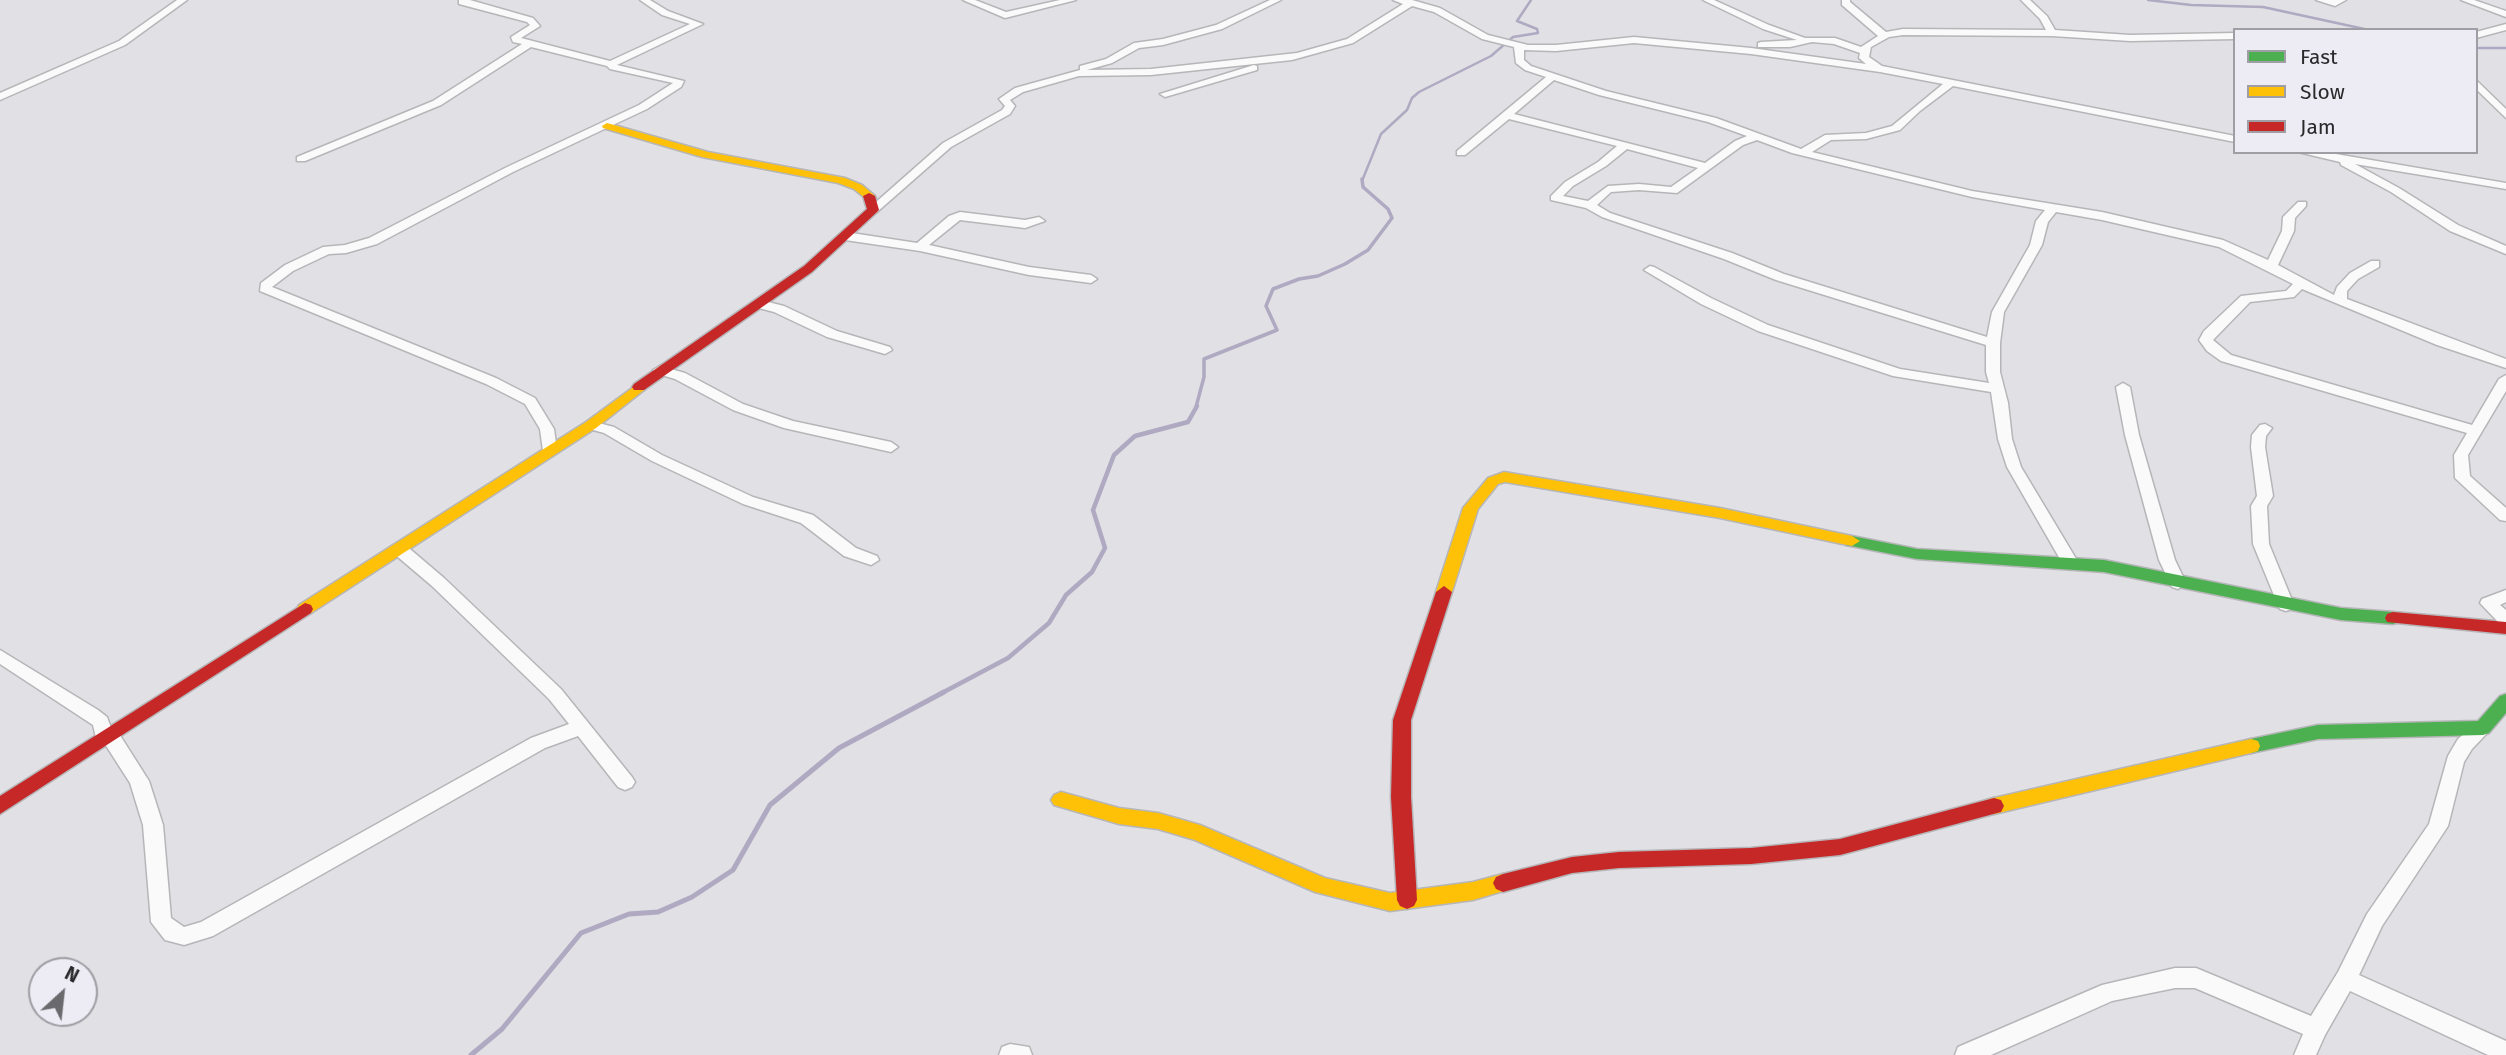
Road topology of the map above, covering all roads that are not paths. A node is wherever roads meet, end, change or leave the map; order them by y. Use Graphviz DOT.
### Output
graph roads {
  1 [pos="183,0"];
  2 [pos="466,0"];
  3 [pos="644,0"];
  4 [pos="967,0"];
  5 [pos="1072,0"];
  6 [pos="1278,0"];
  7 [pos="1397,0"];
  8 [pos="1707,0"];
  9 [pos="1846,0"];
  10 [pos="2025,0"];
  11 [pos="2320,0"];
  12 [pos="2342,0"];
  13 [pos="2465,0"];
  14 [pos="1412,3"];
  15 [pos="2506,13"];
  16 [pos="2506,27"];
  17 [pos="2052,33"];
  18 [pos="2478,34"];
  19 [pos="1886,35"];
  20 [pos="2233,36"];
  21 [pos="1805,39"];
  22 [pos="1509,43"];
  23 [pos="527,45"];
  24 [pos="1721,47"];
  25 [pos="1865,51"];
  26 [pos="1301,55"];
  27 [pos="611,64"];
  28 [pos="1880,69"];
  29 [pos="1064,77"];
  30 [pos="1552,77"];
  31 [pos="1951,83"];
  32 [pos="2478,85"];
  33 [pos="1165,94"];
  34 [pos="0,97"];
  35 [pos="1507,115"];
  36 [pos="2506,115"];
  37 [pos="607,126"];
  38 [pos="1755,137"];
  39 [pos="2233,139"];
  40 [pos="1625,145"];
  41 [pos="1804,152"];
  42 [pos="1461,153"];
  43 [pos="2336,156"];
  44 [pos="301,159"];
  45 [pos="1709,167"];
  46 [pos="2506,186"];
  47 [pos="2302,204"];
  48 [pos="1590,205"];
  49 [pos="2052,209"];
  50 [pos="873,210"];
  51 [pos="1039,221"];
  52 [pos="845,236"];
  53 [pos="920,247"];
  54 [pos="2506,250"];
  55 [pos="2375,264"];
  56 [pos="2271,266"];
  57 [pos="1650,270"];
  58 [pos="1091,279"];
  59 [pos="2300,285"];
  60 [pos="2340,302"];
  61 [pos="760,304"];
  62 [pos="1993,343"];
  63 [pos="885,350"];
  64 [pos="2506,364"];
  65 [pos="660,370"];
  66 [pos="2506,379"];
  67 [pos="2123,387"];
  68 [pos="1998,389"];
  69 [pos="591,425"];
  70 [pos="2265,428"];
  71 [pos="2477,431"];
  72 [pos="891,447"];
  73 [pos="550,451"];
  74 [pos="2506,516"];
  75 [pos="398,548"];
  76 [pos="871,560"];
  77 [pos="2070,562"];
  78 [pos="2178,583"];
  79 [pos="2506,596"];
  80 [pos="2286,605"];
  81 [pos="2506,620"];
  82 [pos="2506,628"];
  83 [pos="0,656"];
  84 [pos="2506,701"];
  85 [pos="581,727"];
  86 [pos="2483,728"];
  87 [pos="107,736"];
  88 [pos="625,782"];
  89 [pos="1061,800"];
  90 [pos="0,806"];
  91 [pos="1407,900"];
  92 [pos="2346,979"];
  93 [pos="2316,1029"];
  94 [pos="2506,1052"];
  95 [pos="1010,1055"];
  96 [pos="1021,1055"];
  97 [pos="1966,1055"];
  98 [pos="2305,1055"];
  1 -- 34 [label="street"];
  2 -- 23 [label="street"];
  3 -- 27 [label="street"];
  4 -- 5 [label="street"];
  6 -- 29 [label="street"];
  7 -- 14 [label="street"];
  8 -- 21 [label="street"];
  9 -- 19 [label="street"];
  10 -- 17 [label="street"];
  11 -- 12 [label="street"];
  13 -- 15 [label="street"];
  14 -- 22 [label="street"];
  14 -- 26 [label="street"];
  16 -- 18 [label="street"];
  17 -- 19 [label="street"];
  17 -- 20 [label="street"];
  19 -- 25 [label="street"];
  21 -- 24 [label="street"];
  21 -- 25 [label="street"];
  22 -- 24 [label="street"];
  22 -- 30 [label="street"];
  23 -- 27 [label="street"];
  23 -- 44 [label="street"];
  24 -- 28 [label="street"];
  25 -- 28 [label="street"];
  26 -- 29 [label="street"];
  26 -- 33 [label="street"];
  27 -- 37 [label="street"];
  28 -- 31 [label="street"];
  29 -- 50 [label="street"];
  30 -- 35 [label="street"];
  30 -- 38 [label="street"];
  31 -- 39 [label="street"];
  31 -- 41 [label="street"];
  32 -- 36 [label="street"];
  35 -- 40 [label="street"];
  35 -- 42 [label="street"];
  37 -- 50 [label="street"];
  37 -- 73 [label="street"];
  38 -- 41 [label="street"];
  38 -- 45 [label="street"];
  40 -- 45 [label="street"];
  40 -- 48 [label="street"];
  41 -- 49 [label="street"];
  43 -- 46 [label="street"];
  43 -- 54 [label="street"];
  45 -- 48 [label="street"];
  47 -- 56 [label="street"];
  48 -- 62 [label="street"];
  49 -- 56 [label="street"];
  49 -- 62 [label="street"];
  50 -- 52 [label="street"];
  51 -- 53 [label="street"];
  52 -- 53 [label="street"];
  52 -- 61 [label="street"];
  53 -- 58 [label="street"];
  55 -- 60 [label="street"];
  56 -- 59 [label="street"];
  57 -- 68 [label="street"];
  59 -- 60 [label="street"];
  59 -- 71 [label="street"];
  60 -- 64 [label="street"];
  61 -- 63 [label="street"];
  61 -- 65 [label="street"];
  62 -- 68 [label="street"];
  65 -- 69 [label="street"];
  65 -- 72 [label="street"];
  66 -- 71 [label="street"];
  67 -- 78 [label="street"];
  68 -- 77 [label="street"];
  69 -- 73 [label="street"];
  69 -- 76 [label="street"];
  70 -- 80 [label="street"];
  71 -- 74 [label="street"];
  73 -- 75 [label="street"];
  75 -- 85 [label="street"];
  75 -- 87 [label="street"];
  77 -- 78 [label="street"];
  77 -- 91 [label="street"];
  78 -- 80 [label="street"];
  79 -- 81 [label="street"];
  80 -- 82 [label="street"];
  83 -- 87 [label="street"];
  84 -- 86 [label="street"];
  85 -- 87 [label="street"];
  85 -- 88 [label="street"];
  86 -- 91 [label="street"];
  86 -- 92 [label="street"];
  87 -- 90 [label="street"];
  89 -- 91 [label="street"];
  92 -- 93 [label="street"];
  92 -- 94 [label="street"];
  93 -- 97 [label="street"];
  93 -- 98 [label="street"];
  95 -- 96 [label="street"];
}
